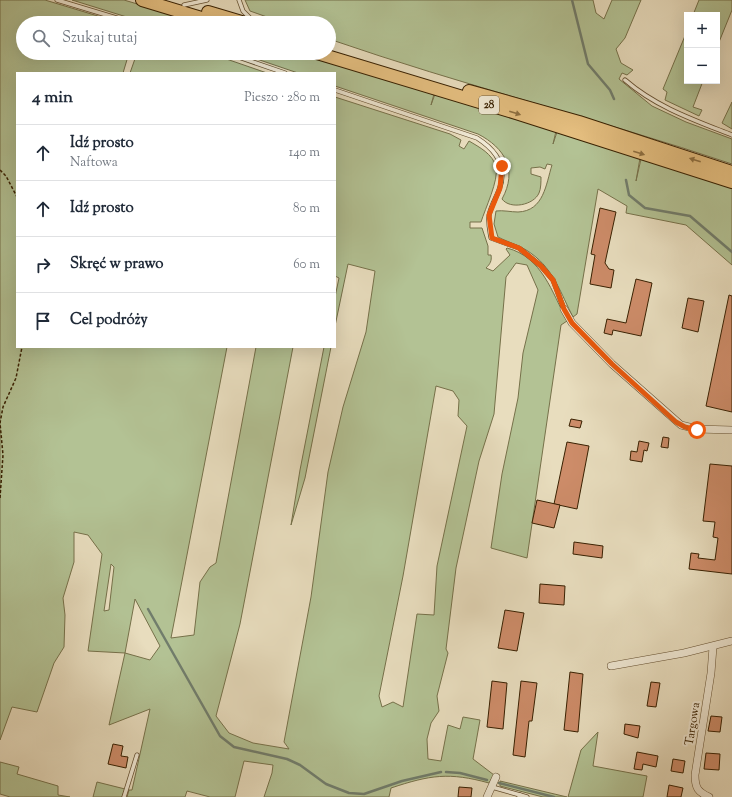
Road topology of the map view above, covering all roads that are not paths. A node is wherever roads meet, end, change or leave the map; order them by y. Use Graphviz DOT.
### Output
graph roads {
  1 [pos="57,0"];
  2 [pos="142,0"];
  3 [pos="169,0"];
  4 [pos="207,0"];
  5 [pos="239,0"];
  6 [pos="184,5"];
  7 [pos="110,16"];
  8 [pos="195,16"];
  9 [pos="221,16"];
  10 [pos="248,16"];
  11 [pos="336,50"];
  12 [pos="336,59"];
  13 [pos="248,60"];
  14 [pos="282,72"];
  15 [pos="625,80"];
  16 [pos="336,90"];
  17 [pos="732,135"];
  18 [pos="732,172"];
  19 [pos="732,182"];
  20 [pos="564,309"];
  21 [pos="732,430"];
  22 [pos="732,641"];
  23 [pos="713,647"];
  24 [pos="611,666"];
  25 [pos="137,755"];
  26 [pos="496,777"];
  27 [pos="492,787"];
  28 [pos="520,796"];
  29 [pos="124,797"];
  30 [pos="487,797"];
  31 [pos="527,797"];
  32 [pos="709,797"];
  1 -- 7 [label="lane"];
  2 -- 8 [label="main road"];
  3 -- 6 [label="main road"];
  4 -- 6 [label="lane"];
  5 -- 10 [label="lane"];
  6 -- 9 [label="main road"];
  18 -- 11 [label="main road, 28, one-way"];
  12 -- 19 [label="main road, 28, one-way"];
  13 -- 14 [label="lane"];
  15 -- 17 [label="lane"];
  16 -- 20 [label="lane"];
  20 -- 21 [label="street"];
  22 -- 23 [label="street"];
  23 -- 24 [label="street"];
  23 -- 32 [label="street, Targowa"];
  25 -- 29 [label="lane"];
  26 -- 27 [label="street"];
  27 -- 28 [label="lane"];
  27 -- 30 [label="street"];
  28 -- 31 [label="lane"];
}
